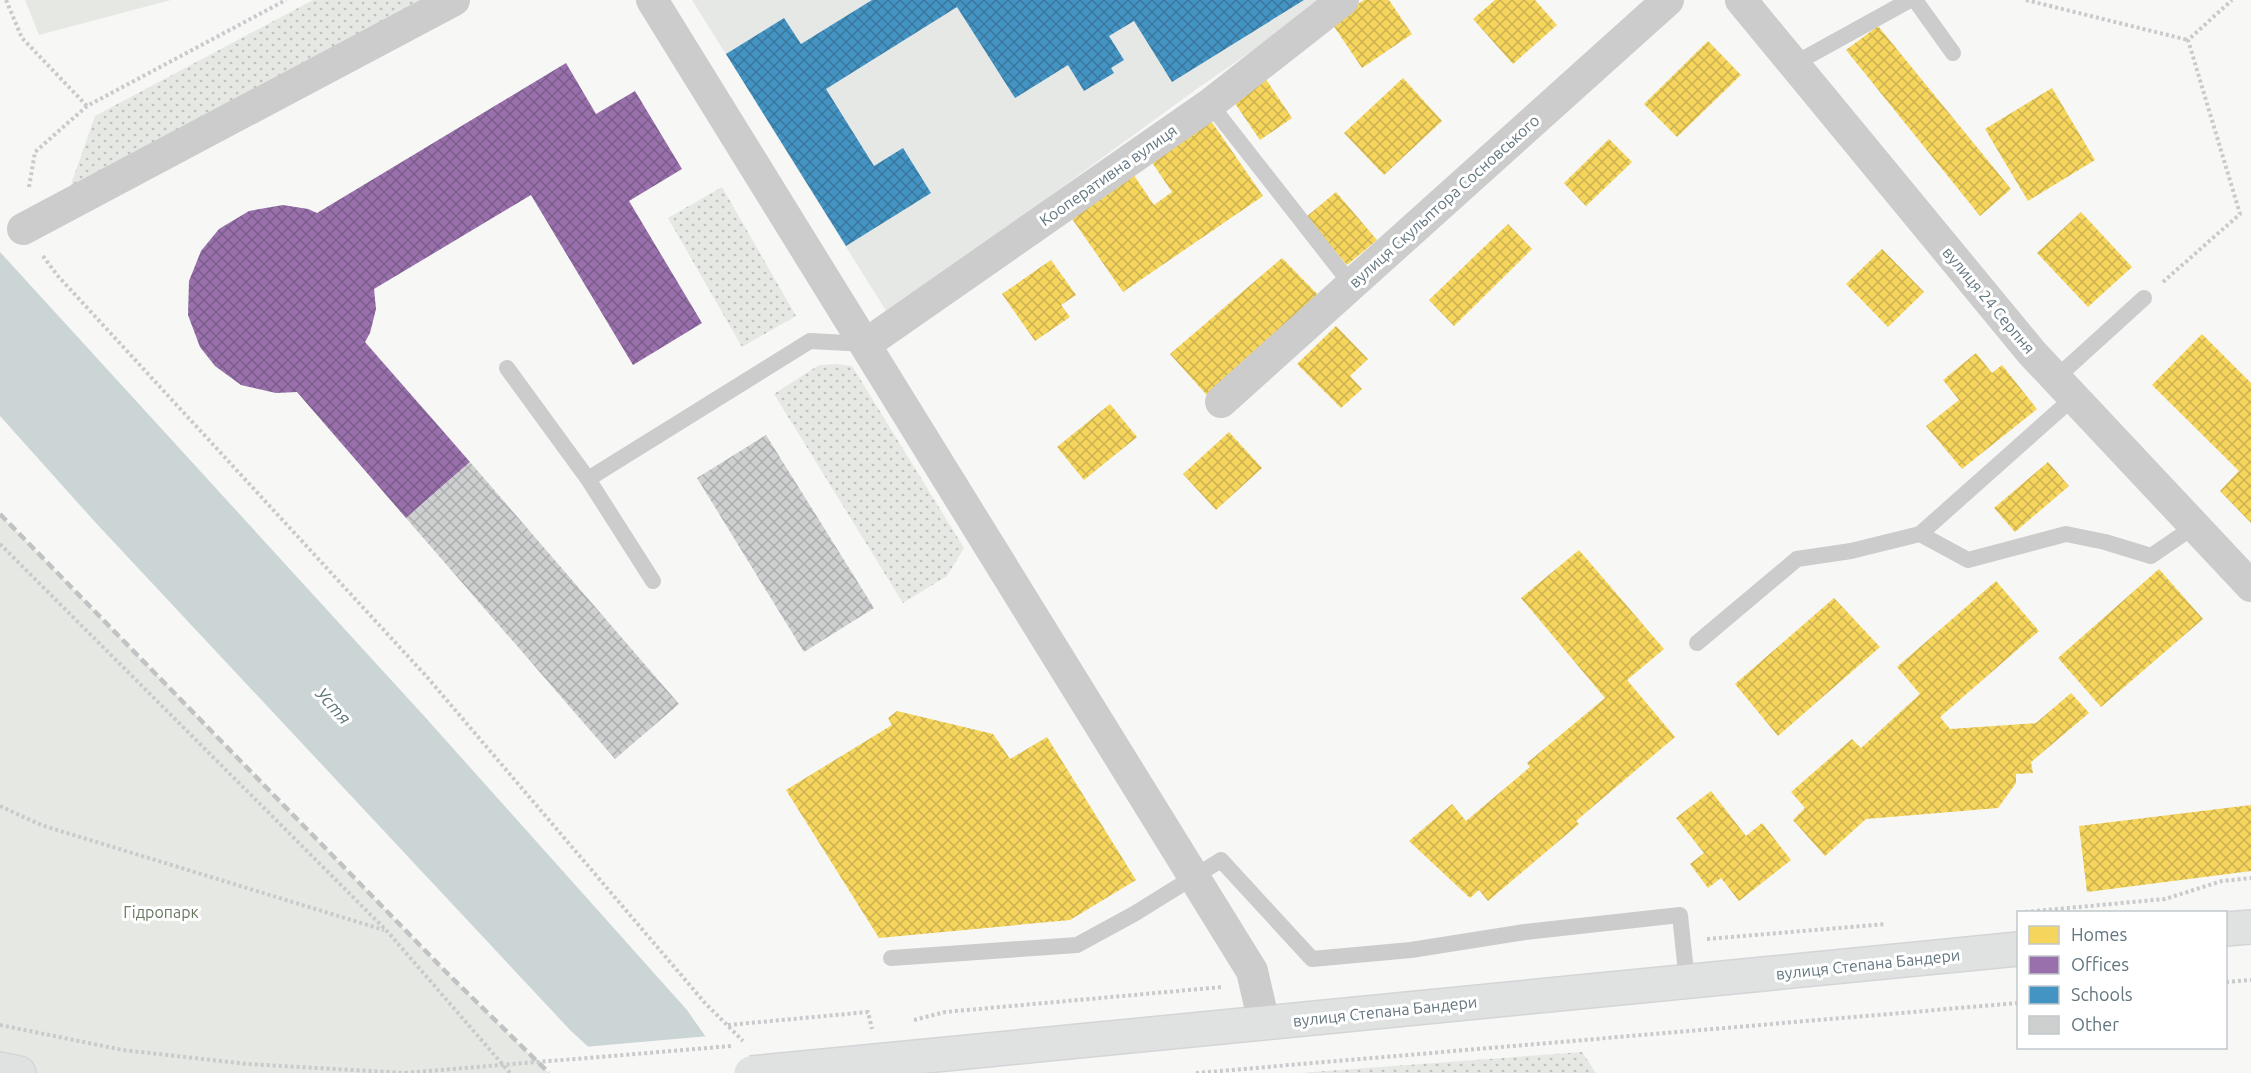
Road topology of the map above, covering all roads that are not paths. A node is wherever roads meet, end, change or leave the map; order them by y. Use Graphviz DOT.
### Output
graph roads {
  1 [pos="454,0"];
  2 [pos="652,0"];
  3 [pos="1343,0"];
  4 [pos="1668,0"];
  5 [pos="1742,0"];
  6 [pos="1910,0"];
  7 [pos="1915,0"];
  8 [pos="1953,53"];
  9 [pos="1794,64"];
  10 [pos="1210,104"];
  11 [pos="22,229"];
  12 [pos="1351,284"];
  13 [pos="2144,298"];
  14 [pos="866,344"];
  15 [pos="507,368"];
  16 [pos="2065,388"];
  17 [pos="1221,402"];
  18 [pos="588,479"];
  19 [pos="2195,526"];
  20 [pos="1920,534"];
  21 [pos="654,581"];
  22 [pos="2251,586"];
  23 [pos="1697,643"];
  24 [pos="1194,877"];
  25 [pos="2251,927"];
  26 [pos="2227,929"];
  27 [pos="2017,950"];
  28 [pos="891,958"];
  29 [pos="1687,982"];
  30 [pos="1264,1023"];
  31 [pos="751,1055"];
  32 [pos="0,1069"];
  33 [pos="19,1073"];
  1 -- 11 [label="street"];
  2 -- 14 [label="street"];
  3 -- 10 [label="street, Кооперативна вулиця"];
  4 -- 12 [label="street, вулиця Скульптора Сосновського"];
  5 -- 9 [label="street, вулиця 24 Серпня"];
  6 -- 9 [label="lane"];
  7 -- 8 [label="lane"];
  9 -- 16 [label="street, вулиця 24 Серпня"];
  10 -- 12 [label="lane"];
  10 -- 14 [label="street, Кооперативна вулиця"];
  12 -- 17 [label="street, вулиця Скульптора Сосновського"];
  13 -- 16 [label="lane"];
  14 -- 18 [label="lane"];
  14 -- 24 [label="street"];
  15 -- 18 [label="lane"];
  16 -- 19 [label="street, вулиця 24 Серпня"];
  16 -- 20 [label="lane"];
  18 -- 21 [label="lane"];
  19 -- 20 [label="lane"];
  19 -- 22 [label="street, вулиця 24 Серпня"];
  20 -- 23 [label="lane"];
  24 -- 28 [label="lane"];
  24 -- 29 [label="lane"];
  24 -- 30 [label="street"];
  25 -- 26 [label="main road"];
  27 -- 29 [label="main road, вулиця Степана Бандери"];
  29 -- 30 [label="main road, вулиця Степана Бандери"];
  30 -- 31 [label="main road, вулиця Степана Бандери, bridge"];
  32 -- 33 [label="main road"];
}
